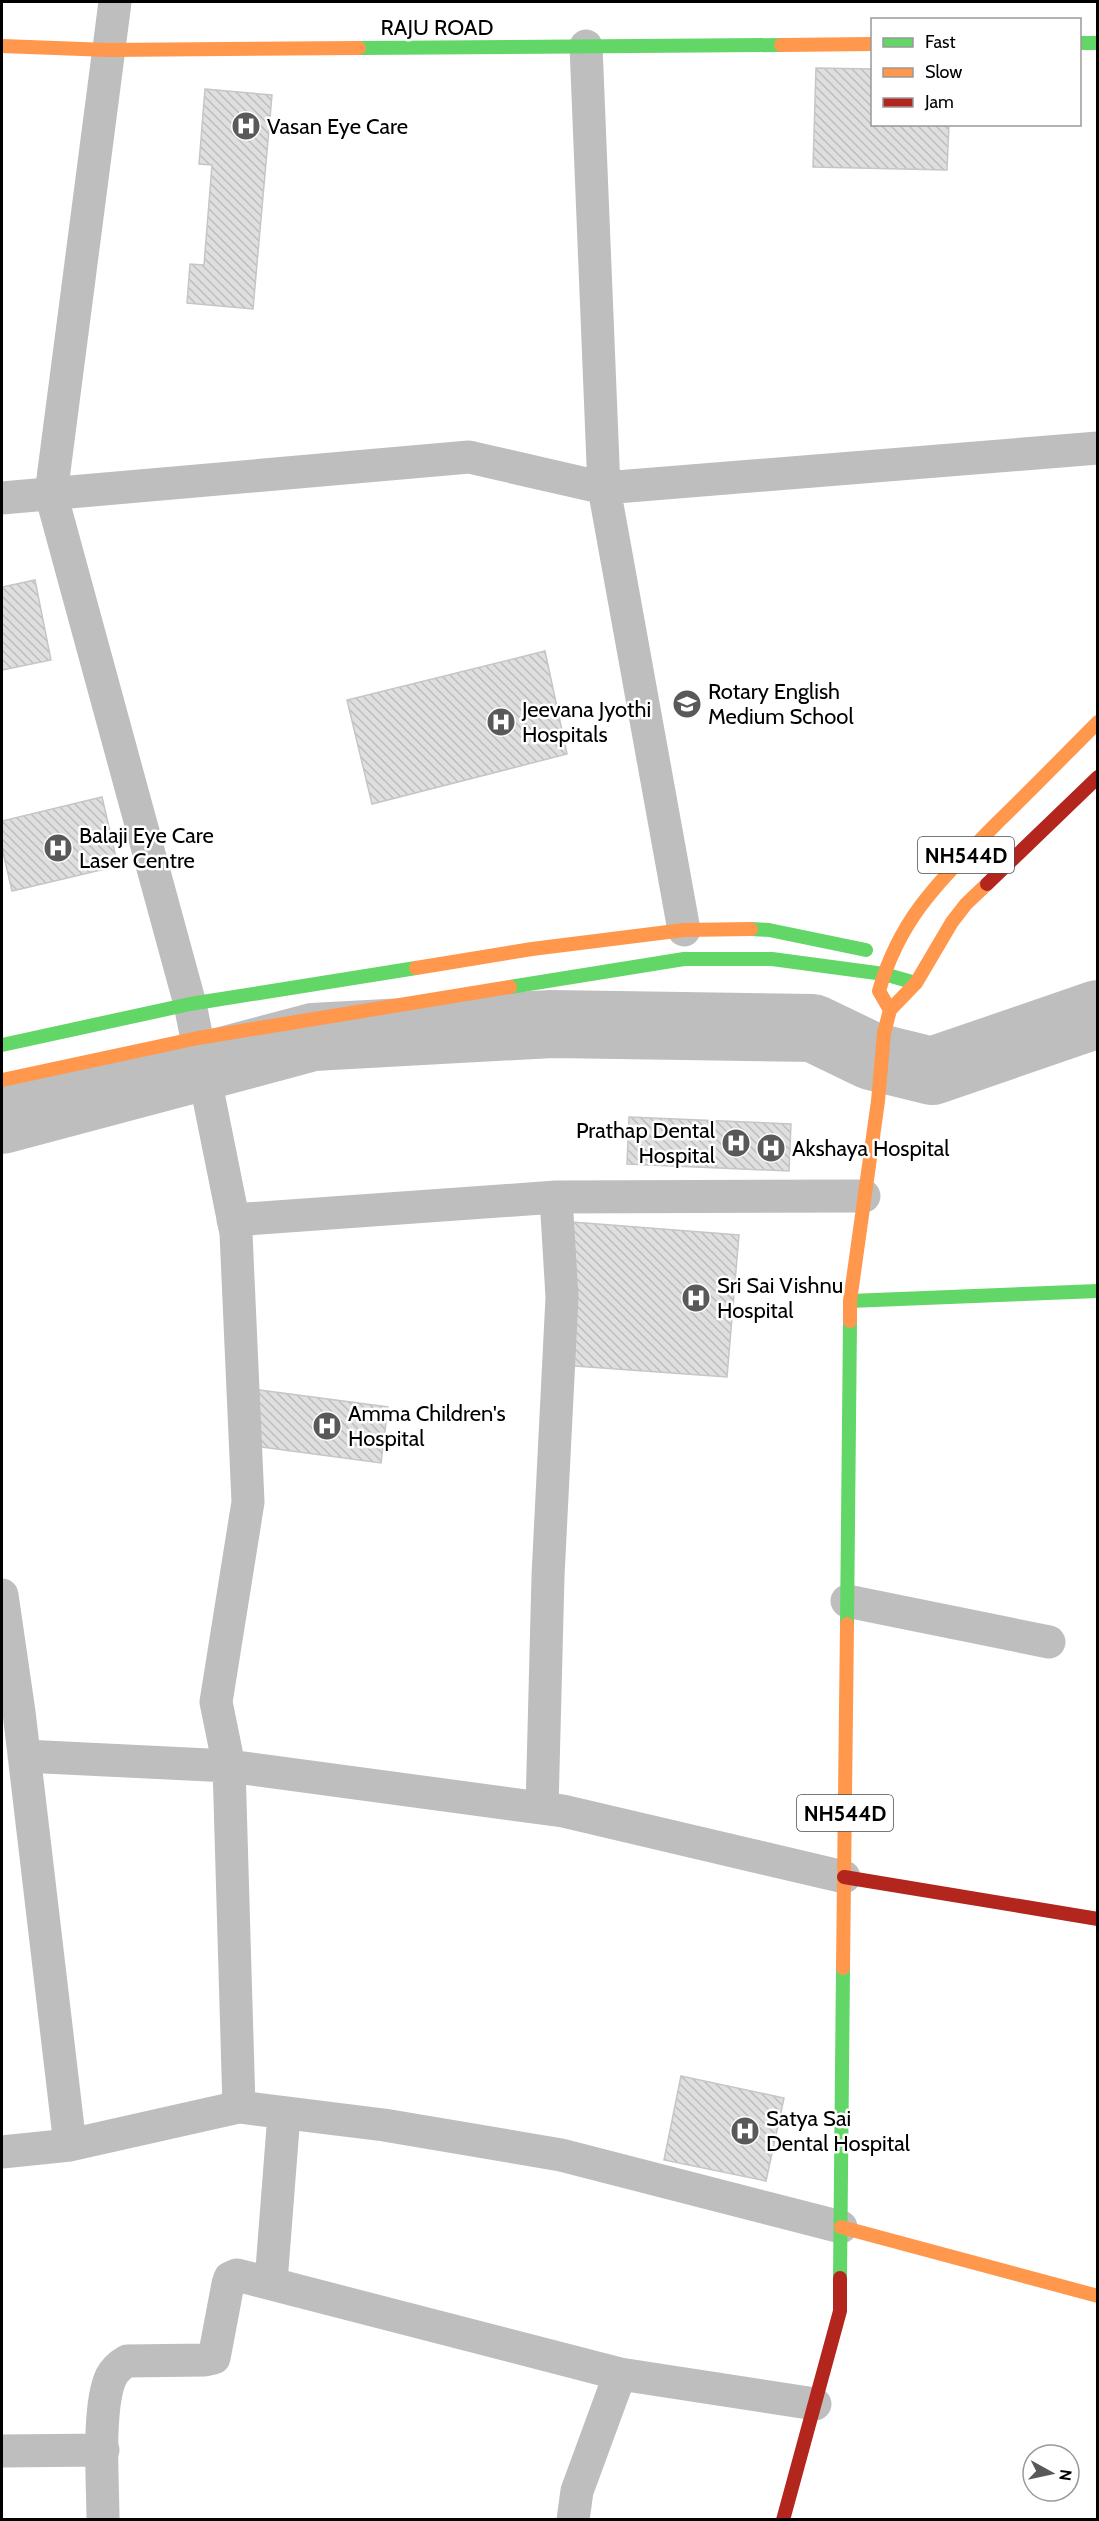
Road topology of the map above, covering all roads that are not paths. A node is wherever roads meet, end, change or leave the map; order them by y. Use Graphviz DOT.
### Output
graph roads {
  1 [pos="115,2"];
  2 [pos="1081,43"];
  3 [pos="1098,43"];
  4 [pos="871,44"];
  5 [pos="2,46"];
  6 [pos="586,46"];
  7 [pos="108,50"];
  8 [pos="1098,448"];
  9 [pos="604,488"];
  10 [pos="51,494"];
  11 [pos="2,498"];
  12 [pos="1098,722"];
  13 [pos="1098,777"];
  14 [pos="684,930"];
  15 [pos="890,956"];
  16 [pos="884,974"];
  17 [pos="916,983"];
  18 [pos="190,1004"];
  19 [pos="890,1010"];
  20 [pos="2,1045"];
  21 [pos="199,1045"];
  22 [pos="2,1080"];
  23 [pos="864,1196"];
  24 [pos="556,1197"];
  25 [pos="233,1220"];
  26 [pos="1098,1291"];
  27 [pos="850,1301"];
  28 [pos="2,1595"];
  29 [pos="847,1601"];
  30 [pos="1049,1642"];
  31 [pos="24,1756"];
  32 [pos="229,1766"];
  33 [pos="542,1808"];
  34 [pos="844,1877"];
  35 [pos="1098,1919"];
  36 [pos="239,2107"];
  37 [pos="284,2114"];
  38 [pos="70,2145"];
  39 [pos="2,2152"];
  40 [pos="841,2228"];
  41 [pos="271,2282"];
  42 [pos="1098,2296"];
  43 [pos="620,2374"];
  44 [pos="815,2404"];
  45 [pos="2,2451"];
  46 [pos="103,2451"];
  47 [pos="103,2520"];
  48 [pos="573,2520"];
  49 [pos="783,2520"];
  1 -- 7 [label="street"];
  2 -- 3 [label="main road"];
  4 -- 6 [label="main road, RAJU ROAD"];
  5 -- 7 [label="main road, RAJU ROAD"];
  6 -- 7 [label="main road, RAJU ROAD"];
  6 -- 9 [label="street"];
  7 -- 10 [label="street"];
  8 -- 9 [label="street"];
  9 -- 10 [label="street"];
  9 -- 14 [label="street"];
  10 -- 11 [label="street"];
  10 -- 18 [label="street"];
  12 -- 15 [label="main road, NH544D"];
  13 -- 17 [label="main road, NH544D"];
  14 -- 15 [label="main road"];
  14 -- 18 [label="main road"];
  15 -- 16 [label="main road, NH544D"];
  16 -- 17 [label="main road"];
  16 -- 19 [label="main road, NH544D"];
  16 -- 21 [label="main road"];
  17 -- 19 [label="main road, NH544D"];
  18 -- 20 [label="main road"];
  18 -- 21 [label="street"];
  19 -- 23 [label="main road, NH544D"];
  21 -- 22 [label="main road"];
  21 -- 25 [label="street"];
  23 -- 24 [label="street"];
  23 -- 27 [label="main road, NH544D"];
  24 -- 25 [label="street"];
  24 -- 33 [label="street"];
  25 -- 32 [label="street"];
  26 -- 27 [label="main road"];
  27 -- 29 [label="main road, NH544D"];
  28 -- 31 [label="street"];
  29 -- 30 [label="street"];
  29 -- 34 [label="main road, NH544D"];
  31 -- 32 [label="street"];
  31 -- 38 [label="street"];
  32 -- 33 [label="street"];
  32 -- 36 [label="street"];
  33 -- 34 [label="street"];
  34 -- 35 [label="main road"];
  34 -- 40 [label="main road, NH544D"];
  36 -- 37 [label="street"];
  36 -- 38 [label="street"];
  37 -- 40 [label="street"];
  37 -- 41 [label="street"];
  38 -- 39 [label="street"];
  40 -- 42 [label="main road"];
  40 -- 44 [label="main road, NH544D"];
  41 -- 43 [label="street"];
  41 -- 46 [label="street"];
  43 -- 44 [label="street"];
  43 -- 48 [label="street"];
  44 -- 49 [label="main road, NH544D"];
  45 -- 46 [label="street"];
  46 -- 47 [label="street"];
}
